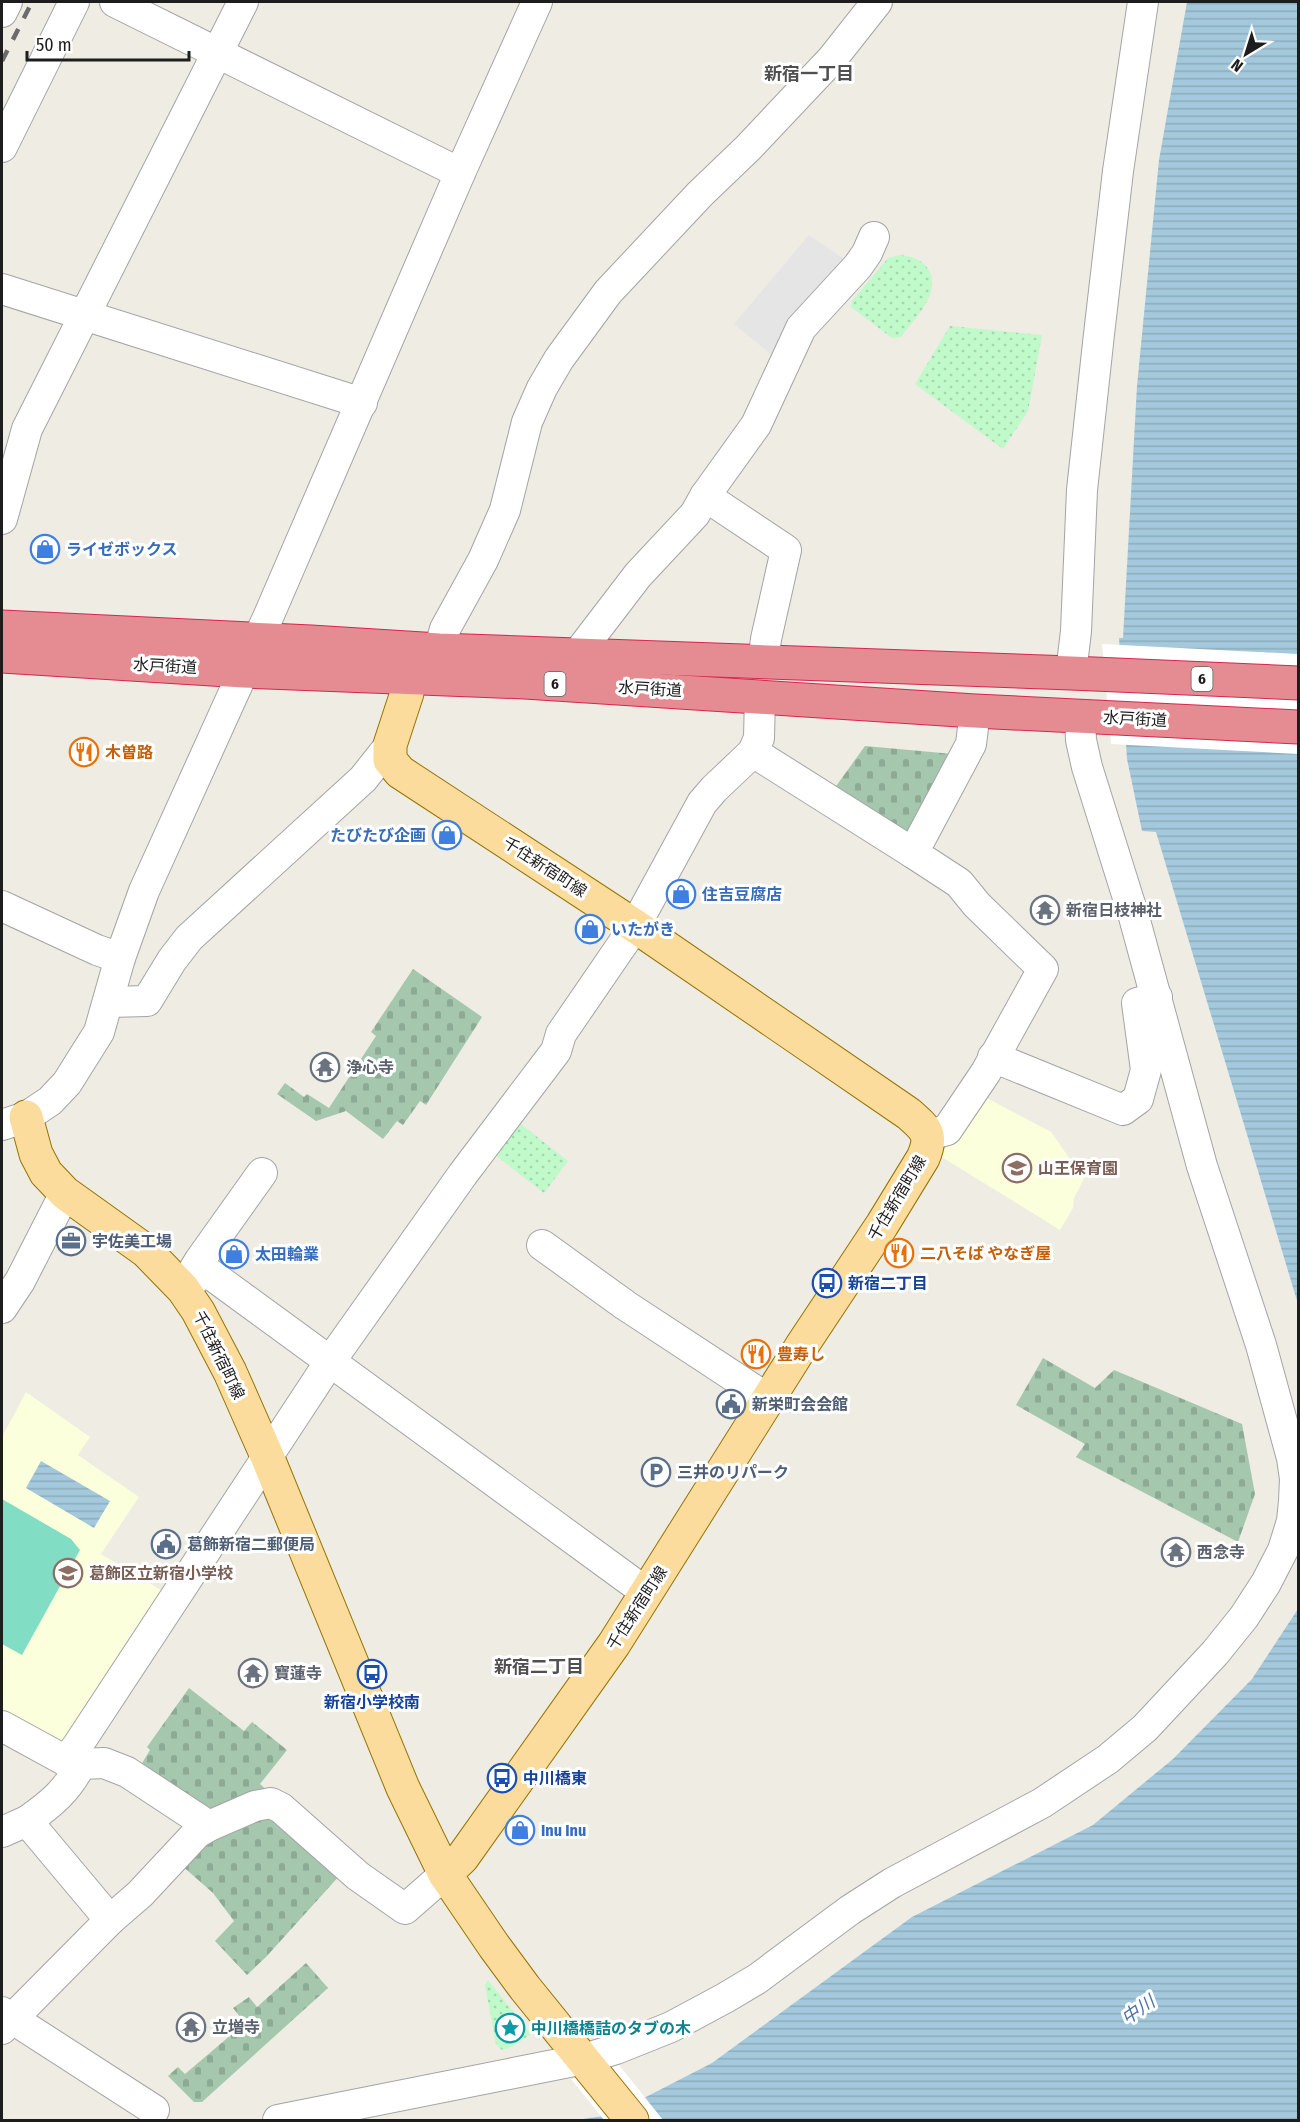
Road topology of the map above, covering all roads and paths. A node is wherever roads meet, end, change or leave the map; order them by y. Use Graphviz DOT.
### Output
graph roads {
  1 [pos="7,2"];
  2 [pos="74,2"];
  3 [pos="115,2"];
  4 [pos="243,2"];
  5 [pos="537,2"];
  6 [pos="877,2"];
  7 [pos="1143,2"];
  8 [pos="2,12"];
  9 [pos="218,52"];
  10 [pos="2,147"];
  11 [pos="460,173"];
  12 [pos="874,237"];
  13 [pos="2,289"];
  14 [pos="86,315"];
  15 [pos="362,403"];
  16 [pos="705,496"];
  17 [pos="2,519"];
  18 [pos="2,627"];
  19 [pos="258,640"];
  20 [pos="439,650"];
  21 [pos="2,656"];
  22 [pos="576,656"];
  23 [pos="763,663"];
  24 [pos="244,671"];
  25 [pos="1071,673"];
  26 [pos="408,677"];
  27 [pos="1299,684"];
  28 [pos="760,696"];
  29 [pos="975,711"];
  30 [pos="1094,717"];
  31 [pos="1299,727"];
  32 [pos="390,745"];
  33 [pos="753,752"];
  34 [pos="913,853"];
  35 [pos="2,906"];
  36 [pos="635,926"];
  37 [pos="120,957"];
  38 [pos="1157,997"];
  39 [pos="109,1002"];
  40 [pos="993,1058"];
  41 [pos="14,1121"];
  42 [pos="929,1135"];
  43 [pos="262,1173"];
  44 [pos="65,1193"];
  45 [pos="542,1245"];
  46 [pos="183,1289"];
  47 [pos="2,1308"];
  48 [pos="329,1363"];
  49 [pos="768,1398"];
  50 [pos="267,1456"];
  51 [pos="647,1593"];
  52 [pos="2,1726"];
  53 [pos="74,1762"];
  54 [pos="209,1826"];
  55 [pos="14,1827"];
  56 [pos="445,1874"];
  57 [pos="110,1920"];
  58 [pos="5,2020"];
  59 [pos="589,2066"];
  60 [pos="154,2110"];
  61 [pos="279,2121"];
  62 [pos="632,2121"];
  1 -- 8 [label="street"];
  2 -- 10 [label="street"];
  3 -- 9 [label="street"];
  4 -- 9 [label="street"];
  5 -- 11 [label="street"];
  6 -- 20 [label="street"];
  7 -- 25 [label="street"];
  9 -- 11 [label="street"];
  9 -- 14 [label="street"];
  11 -- 15 [label="street"];
  12 -- 16 [label="street"];
  13 -- 14 [label="street"];
  14 -- 15 [label="street"];
  14 -- 17 [label="street"];
  15 -- 19 [label="street"];
  16 -- 22 [label="street"];
  16 -- 23 [label="street"];
  18 -- 19 [label="highway, 水戸街道 / 6"];
  19 -- 20 [label="highway, 水戸街道 / 6"];
  19 -- 24 [label="street"];
  20 -- 22 [label="highway, 水戸街道 / 6"];
  21 -- 24 [label="highway, 水戸街道 / 6"];
  22 -- 23 [label="highway, 水戸街道 / 6"];
  23 -- 25 [label="highway, 水戸街道 / 6"];
  24 -- 26 [label="highway, 水戸街道 / 6"];
  24 -- 37 [label="street"];
  25 -- 27 [label="highway, 水戸街道 / 6"];
  26 -- 28 [label="highway, 水戸街道 / 6"];
  26 -- 32 [label="main road"];
  28 -- 29 [label="highway, 水戸街道 / 6"];
  28 -- 33 [label="street"];
  29 -- 30 [label="highway, 水戸街道 / 6"];
  29 -- 34 [label="street"];
  30 -- 31 [label="highway, 水戸街道 / 6"];
  30 -- 38 [label="street"];
  32 -- 36 [label="main road, 千住新宿町線"];
  32 -- 39 [label="street"];
  33 -- 34 [label="street"];
  33 -- 36 [label="street"];
  34 -- 40 [label="street"];
  35 -- 37 [label="street"];
  36 -- 42 [label="main road, 千住新宿町線"];
  36 -- 48 [label="street"];
  37 -- 39 [label="street"];
  38 -- 40 [label="street"];
  38 -- 59 [label="street"];
  39 -- 41 [label="street"];
  40 -- 42 [label="street"];
  41 -- 44 [label="main road, 千住新宿町線"];
  42 -- 49 [label="main road, 千住新宿町線"];
  43 -- 46 [label="street"];
  44 -- 46 [label="main road, 千住新宿町線"];
  44 -- 47 [label="street"];
  45 -- 49 [label="street"];
  46 -- 48 [label="street"];
  46 -- 50 [label="main road, 千住新宿町線"];
  48 -- 50 [label="street"];
  48 -- 51 [label="street"];
  49 -- 51 [label="main road, 千住新宿町線"];
  50 -- 53 [label="street"];
  50 -- 56 [label="main road, 千住新宿町線"];
  51 -- 56 [label="main road, 千住新宿町線"];
  52 -- 53 [label="street"];
  53 -- 54 [label="street"];
  53 -- 55 [label="street"];
  54 -- 56 [label="street"];
  54 -- 57 [label="street"];
  55 -- 57 [label="street"];
  56 -- 59 [label="main road, 千住新宿町線"];
  57 -- 58 [label="street"];
  58 -- 60 [label="street"];
  59 -- 61 [label="street"];
  59 -- 62 [label="main road, 千住新宿町線"];
}
